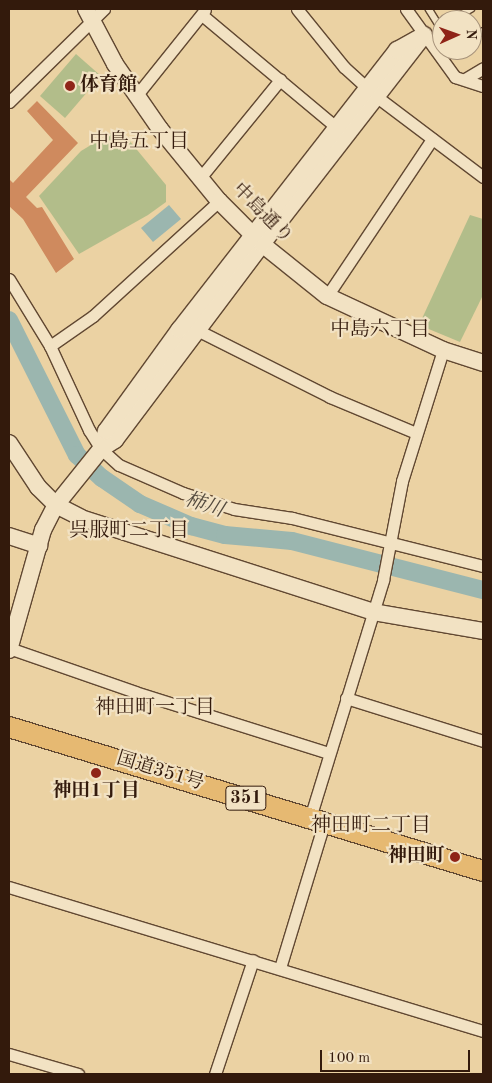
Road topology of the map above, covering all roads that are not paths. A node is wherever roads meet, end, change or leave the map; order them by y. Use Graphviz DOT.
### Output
graph roads {
  1 [pos="104,9"];
  2 [pos="297,9"];
  3 [pos="406,9"];
  4 [pos="204,12"];
  5 [pos="88,15"];
  6 [pos="432,32"];
  7 [pos="424,35"];
  8 [pos="483,68"];
  9 [pos="464,79"];
  10 [pos="280,80"];
  11 [pos="483,86"];
  12 [pos="372,92"];
  13 [pos="136,96"];
  14 [pos="9,102"];
  15 [pos="337,128"];
  16 [pos="432,139"];
  17 [pos="200,178"];
  18 [pos="483,178"];
  19 [pos="220,201"];
  20 [pos="258,240"];
  21 [pos="9,280"];
  22 [pos="327,296"];
  23 [pos="197,330"];
  24 [pos="50,346"];
  25 [pos="443,350"];
  26 [pos="483,363"];
  27 [pos="416,433"];
  28 [pos="9,443"];
  29 [pos="99,452"];
  30 [pos="56,505"];
  31 [pos="9,536"];
  32 [pos="39,546"];
  33 [pos="389,547"];
  34 [pos="483,566"];
  35 [pos="373,612"];
  36 [pos="483,631"];
  37 [pos="9,649"];
  38 [pos="346,698"];
  39 [pos="9,727"];
  40 [pos="483,741"];
  41 [pos="329,753"];
  42 [pos="317,820"];
  43 [pos="483,871"];
  44 [pos="9,887"];
  45 [pos="253,960"];
  46 [pos="280,968"];
  47 [pos="483,1031"];
  48 [pos="9,1054"];
  49 [pos="64,1072"];
  50 [pos="78,1074"];
  51 [pos="215,1074"];
  1 -- 5 [label="street"];
  2 -- 12 [label="street"];
  3 -- 7 [label="street"];
  4 -- 10 [label="street"];
  4 -- 13 [label="street"];
  5 -- 13 [label="street, 中島通り"];
  5 -- 14 [label="street"];
  6 -- 7 [label="lane"];
  7 -- 9 [label="street"];
  7 -- 12 [label="street"];
  8 -- 9 [label="street"];
  9 -- 11 [label="street"];
  10 -- 15 [label="street"];
  10 -- 17 [label="street"];
  12 -- 15 [label="street"];
  12 -- 16 [label="street"];
  12 -- 20 [label="street"];
  13 -- 17 [label="street, 中島通り"];
  15 -- 20 [label="street"];
  16 -- 18 [label="street"];
  16 -- 22 [label="street"];
  17 -- 19 [label="street, 中島通り"];
  19 -- 20 [label="street, 中島通り"];
  19 -- 24 [label="street"];
  20 -- 22 [label="street, 中島通り"];
  20 -- 23 [label="street"];
  20 -- 29 [label="street"];
  21 -- 24 [label="street"];
  22 -- 25 [label="street, 中島通り"];
  23 -- 27 [label="street"];
  23 -- 29 [label="street"];
  24 -- 29 [label="street"];
  25 -- 26 [label="street, 中島通り"];
  25 -- 27 [label="street"];
  27 -- 33 [label="street"];
  28 -- 30 [label="street"];
  29 -- 30 [label="street"];
  29 -- 33 [label="street"];
  30 -- 32 [label="street"];
  30 -- 35 [label="street"];
  31 -- 32 [label="street"];
  32 -- 37 [label="street"];
  33 -- 34 [label="street"];
  33 -- 35 [label="street"];
  35 -- 36 [label="street"];
  35 -- 38 [label="street"];
  37 -- 41 [label="street"];
  38 -- 40 [label="street"];
  38 -- 41 [label="street"];
  39 -- 42 [label="highway, 国道351号 / 351"];
  41 -- 42 [label="street"];
  42 -- 43 [label="highway, 国道351号 / 351"];
  42 -- 46 [label="street"];
  44 -- 45 [label="street"];
  45 -- 46 [label="street"];
  45 -- 51 [label="street"];
  46 -- 47 [label="street"];
  48 -- 49 [label="street"];
  49 -- 50 [label="street"];
}
